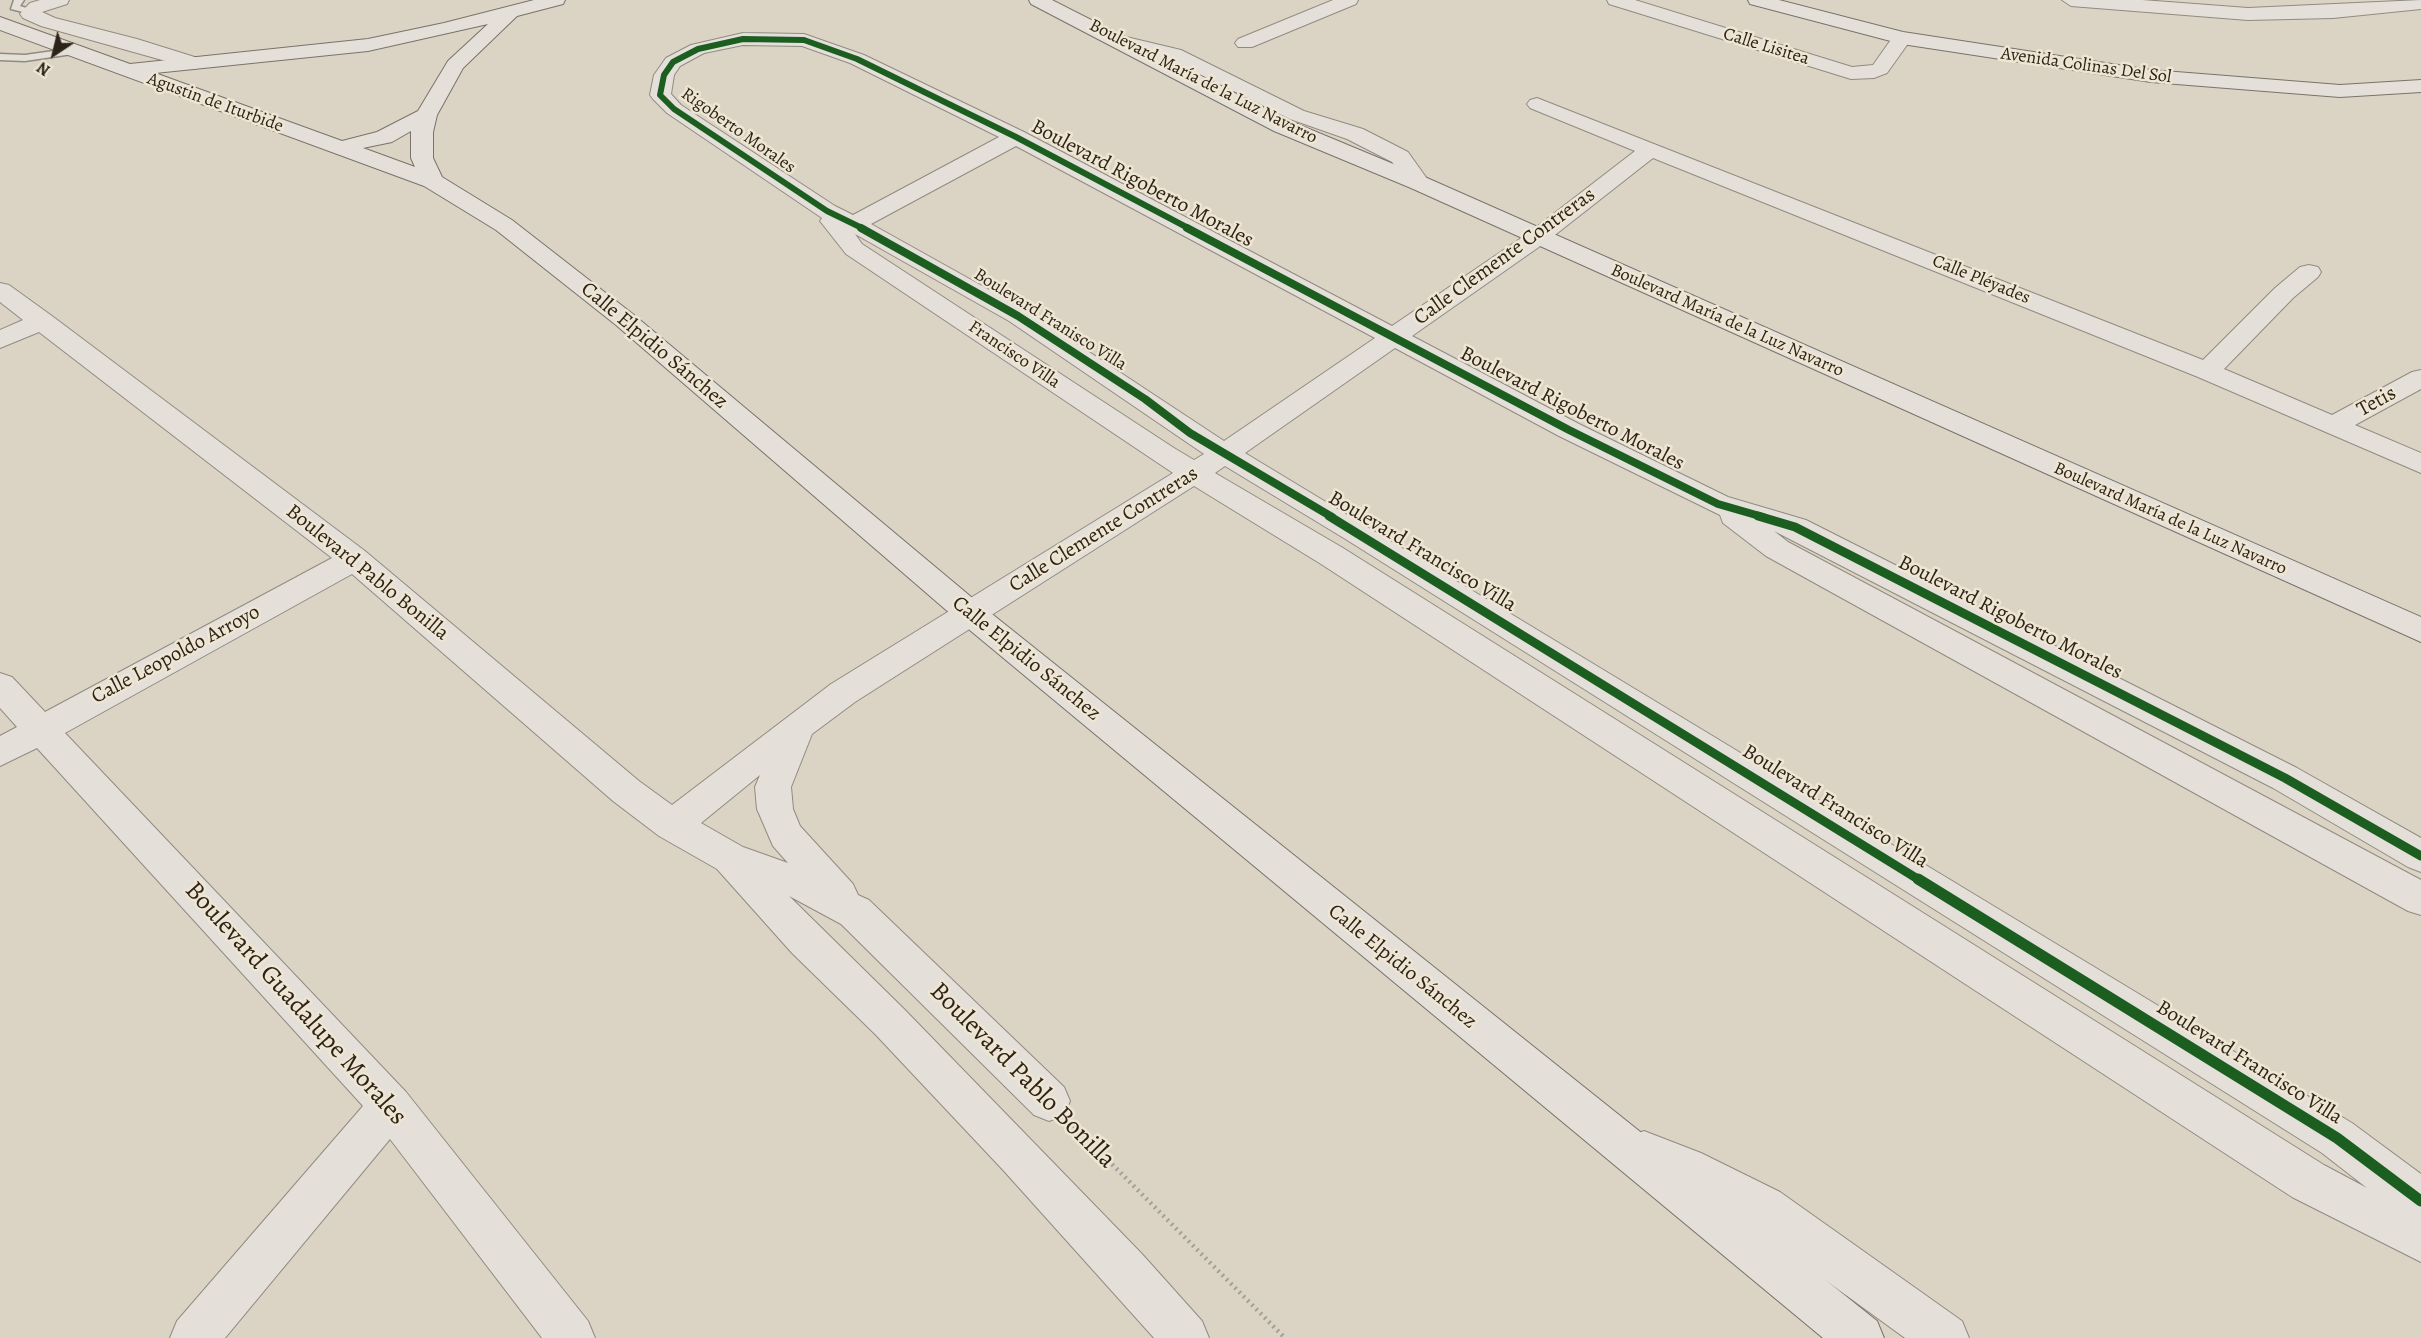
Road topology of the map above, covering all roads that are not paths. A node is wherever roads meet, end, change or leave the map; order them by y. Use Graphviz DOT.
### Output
graph roads {
  1 [pos="60,0"];
  2 [pos="556,0"];
  3 [pos="1038,0"];
  4 [pos="1345,0"];
  5 [pos="1616,0"];
  6 [pos="1757,0"];
  7 [pos="2072,0"];
  8 [pos="2421,3"];
  9 [pos="25,5"];
  10 [pos="511,8"];
  11 [pos="0,23"];
  12 [pos="1902,38"];
  13 [pos="1245,43"];
  14 [pos="698,49"];
  15 [pos="75,51"];
  16 [pos="0,57"];
  17 [pos="194,63"];
  18 [pos="125,70"];
  19 [pos="2421,86"];
  20 [pos="1537,104"];
  21 [pos="426,114"];
  22 [pos="1016,137"];
  23 [pos="338,148"];
  24 [pos="1651,149"];
  25 [pos="432,181"];
  26 [pos="840,222"];
  27 [pos="1538,237"];
  28 [pos="2309,272"];
  29 [pos="0,290"];
  30 [pos="43,321"];
  31 [pos="1394,337"];
  32 [pos="0,340"];
  33 [pos="2207,371"];
  34 [pos="2421,378"];
  35 [pos="2332,426"];
  36 [pos="1224,454"];
  37 [pos="2421,464"];
  38 [pos="1194,474"];
  39 [pos="1718,504"];
  40 [pos="1345,545"];
  41 [pos="354,559"];
  42 [pos="971,614"];
  43 [pos="2421,630"];
  44 [pos="0,686"];
  45 [pos="798,724"];
  46 [pos="41,728"];
  47 [pos="0,752"];
  48 [pos="672,825"];
  49 [pos="2421,856"];
  50 [pos="730,858"];
  51 [pos="2421,899"];
  52 [pos="855,912"];
  53 [pos="1049,1101"];
  54 [pos="391,1106"];
  55 [pos="1617,1142"];
  56 [pos="2421,1201"];
  57 [pos="2421,1239"];
  58 [pos="194,1338"];
  59 [pos="571,1338"];
  60 [pos="1185,1338"];
  61 [pos="1860,1338"];
  62 [pos="1945,1338"];
  1 -- 9 [label="street"];
  2 -- 10 [label="street"];
  3 -- 27 [label="street, Boulevard María de la Luz Navarro"];
  4 -- 13 [label="street"];
  5 -- 12 [label="street, Calle Lisitea"];
  6 -- 12 [label="street, Avenida Colinas Del Sol"];
  7 -- 8 [label="street"];
  9 -- 17 [label="street"];
  10 -- 17 [label="street"];
  10 -- 21 [label="street"];
  11 -- 15 [label="street, Agustin de Iturbide"];
  12 -- 19 [label="street, Avenida Colinas Del Sol"];
  14 -- 22 [label="street, Boulevard Rigoberto Morales"];
  14 -- 26 [label="street, Rigoberto Morales"];
  15 -- 16 [label="lane"];
  15 -- 18 [label="street, Agustin de Iturbide"];
  17 -- 18 [label="street"];
  18 -- 23 [label="street, Agustin de Iturbide"];
  20 -- 24 [label="street, Calle Pléyades"];
  21 -- 23 [label="street"];
  21 -- 25 [label="street"];
  22 -- 26 [label="street"];
  22 -- 31 [label="street, Boulevard Rigoberto Morales"];
  23 -- 25 [label="street, Agustin de Iturbide"];
  24 -- 27 [label="street, Calle Clemente Contreras"];
  24 -- 33 [label="street, Calle Pléyades"];
  25 -- 42 [label="street, Calle Elpidio Sánchez"];
  26 -- 36 [label="street, Boulevard Franisco Villa"];
  26 -- 38 [label="street, Francisco Villa"];
  27 -- 31 [label="street, Calle Clemente Contreras"];
  27 -- 43 [label="street, Boulevard María de la Luz Navarro"];
  28 -- 33 [label="street"];
  29 -- 30 [label="street, Boulevard Pablo Bonilla"];
  30 -- 32 [label="street"];
  30 -- 41 [label="street, Boulevard Pablo Bonilla"];
  31 -- 36 [label="street, Calle Clemente Contreras"];
  31 -- 39 [label="street, Boulevard Rigoberto Morales"];
  33 -- 35 [label="street, Calle Pléyades"];
  34 -- 35 [label="street, Tetis"];
  35 -- 37 [label="street, Calle Pléyades"];
  36 -- 38 [label="street, Calle Clemente Contreras"];
  36 -- 40 [label="street, Boulevard Francisco Villa"];
  38 -- 40 [label="street, Boulevard Francisco Villa"];
  38 -- 42 [label="street, Calle Clemente Contreras"];
  39 -- 49 [label="street, Boulevard Rigoberto Morales"];
  39 -- 51 [label="street, Boulevard Rigoberto Morales"];
  40 -- 56 [label="street, Boulevard Francisco Villa"];
  40 -- 57 [label="street, Boulevard Francisco Villa"];
  41 -- 46 [label="street, Calle Leopoldo Arroyo"];
  41 -- 48 [label="street, Boulevard Pablo Bonilla"];
  42 -- 45 [label="street, Calle Clemente Contreras"];
  42 -- 55 [label="street, Calle Elpidio Sánchez"];
  44 -- 46 [label="street, Boulevard Guadalupe Morales"];
  45 -- 48 [label="street, Calle Clemente Contreras"];
  45 -- 52 [label="street"];
  46 -- 47 [label="street, Calle Leopoldo Arroyo"];
  46 -- 54 [label="street, Boulevard Guadalupe Morales"];
  48 -- 50 [label="street, Boulevard Pablo Bonilla"];
  50 -- 52 [label="street, Boulevard Pablo Bonilla"];
  50 -- 60 [label="street, Boulevard Pablo Bonilla"];
  52 -- 53 [label="street, Boulevard Pablo Bonilla"];
  54 -- 58 [label="street"];
  54 -- 59 [label="street, Boulevard Guadalupe Morales"];
  55 -- 61 [label="street, Calle Elpidio Sánchez"];
  55 -- 62 [label="street, Calle Elpidio Sánchez"];
}
